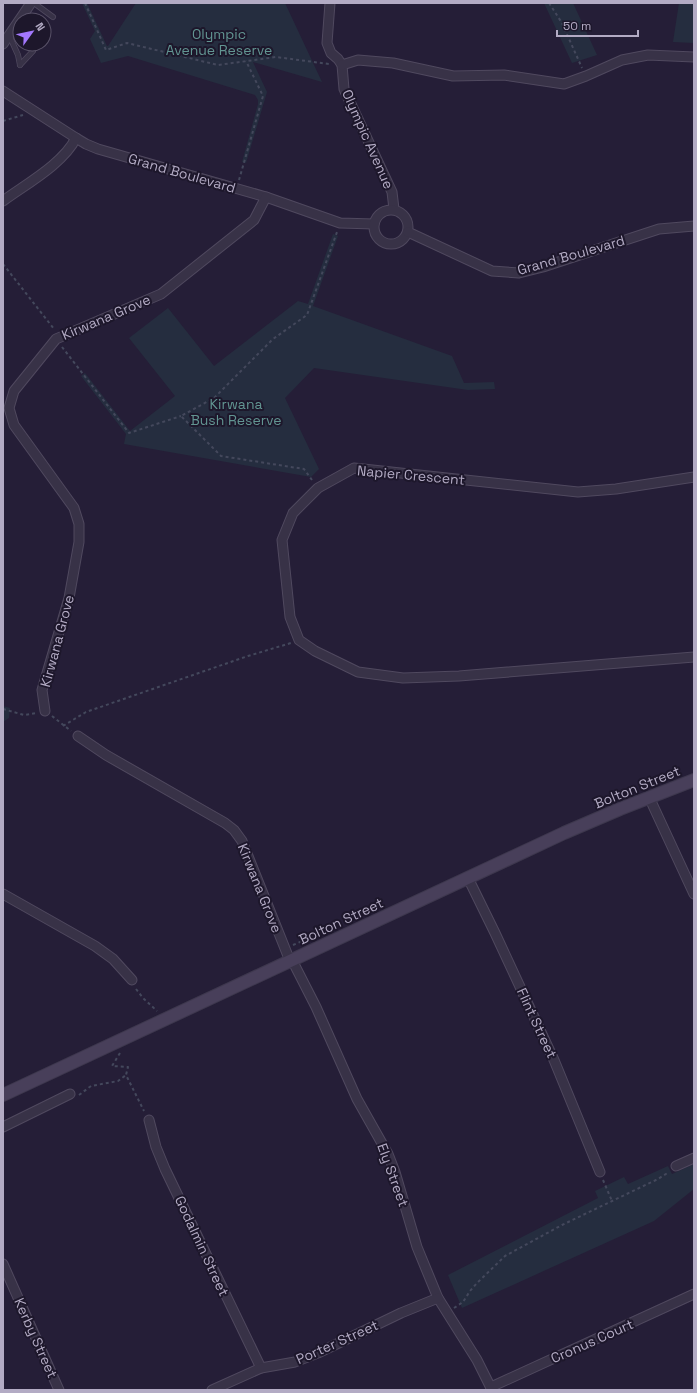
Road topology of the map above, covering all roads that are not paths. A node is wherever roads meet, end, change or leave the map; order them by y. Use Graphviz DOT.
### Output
graph roads {
  1 [pos="30,3"];
  2 [pos="34,3"];
  3 [pos="330,3"];
  4 [pos="53,17"];
  5 [pos="9,34"];
  6 [pos="12,41"];
  7 [pos="3,44"];
  8 [pos="17,52"];
  9 [pos="32,52"];
  10 [pos="694,57"];
  11 [pos="342,65"];
  12 [pos="3,91"];
  13 [pos="76,138"];
  14 [pos="266,197"];
  15 [pos="3,201"];
  16 [pos="394,209"];
  17 [pos="374,224"];
  18 [pos="694,226"];
  19 [pos="408,232"];
  20 [pos="694,477"];
  21 [pos="694,657"];
  22 [pos="46,711"];
  23 [pos="78,736"];
  24 [pos="694,780"];
  25 [pos="649,797"];
  26 [pos="468,878"];
  27 [pos="3,894"];
  28 [pos="694,894"];
  29 [pos="291,961"];
  30 [pos="132,980"];
  31 [pos="70,1094"];
  32 [pos="3,1095"];
  33 [pos="149,1120"];
  34 [pos="3,1127"];
  35 [pos="694,1158"];
  36 [pos="676,1166"];
  37 [pos="600,1172"];
  38 [pos="3,1264"];
  39 [pos="694,1294"];
  40 [pos="438,1298"];
  41 [pos="261,1368"];
  42 [pos="492,1388"];
  43 [pos="59,1390"];
  44 [pos="212,1390"];
  1 -- 5 [label="street"];
  2 -- 4 [label="lane"];
  3 -- 11 [label="street"];
  5 -- 6 [label="lane"];
  5 -- 7 [label="street"];
  8 -- 9 [label="lane"];
  10 -- 11 [label="street"];
  11 -- 16 [label="street, Olympic Avenue"];
  12 -- 13 [label="street, Grand Boulevard"];
  13 -- 14 [label="street, Grand Boulevard"];
  13 -- 15 [label="street"];
  14 -- 17 [label="street, Grand Boulevard"];
  14 -- 22 [label="street, Kirwana Grove"];
  16 -- 17 [label="street"];
  16 -- 19 [label="street"];
  17 -- 19 [label="street"];
  18 -- 19 [label="street, Grand Boulevard"];
  20 -- 21 [label="street, Napier Crescent"];
  23 -- 29 [label="street, Kirwana Grove"];
  24 -- 25 [label="main road, Bolton Street"];
  25 -- 26 [label="main road, Bolton Street"];
  25 -- 28 [label="street"];
  26 -- 29 [label="main road, Bolton Street"];
  26 -- 37 [label="street, Flint Street"];
  27 -- 30 [label="street"];
  29 -- 32 [label="main road, Bolton Street"];
  29 -- 40 [label="street, Ely Street"];
  31 -- 34 [label="street"];
  33 -- 41 [label="street, Godalmin Street"];
  35 -- 36 [label="street"];
  38 -- 43 [label="street, Kerby Street"];
  39 -- 42 [label="street, Cronus Court"];
  40 -- 41 [label="street, Porter Street"];
  40 -- 42 [label="street, Ely Street"];
  41 -- 44 [label="street, Porter Street"];
}
